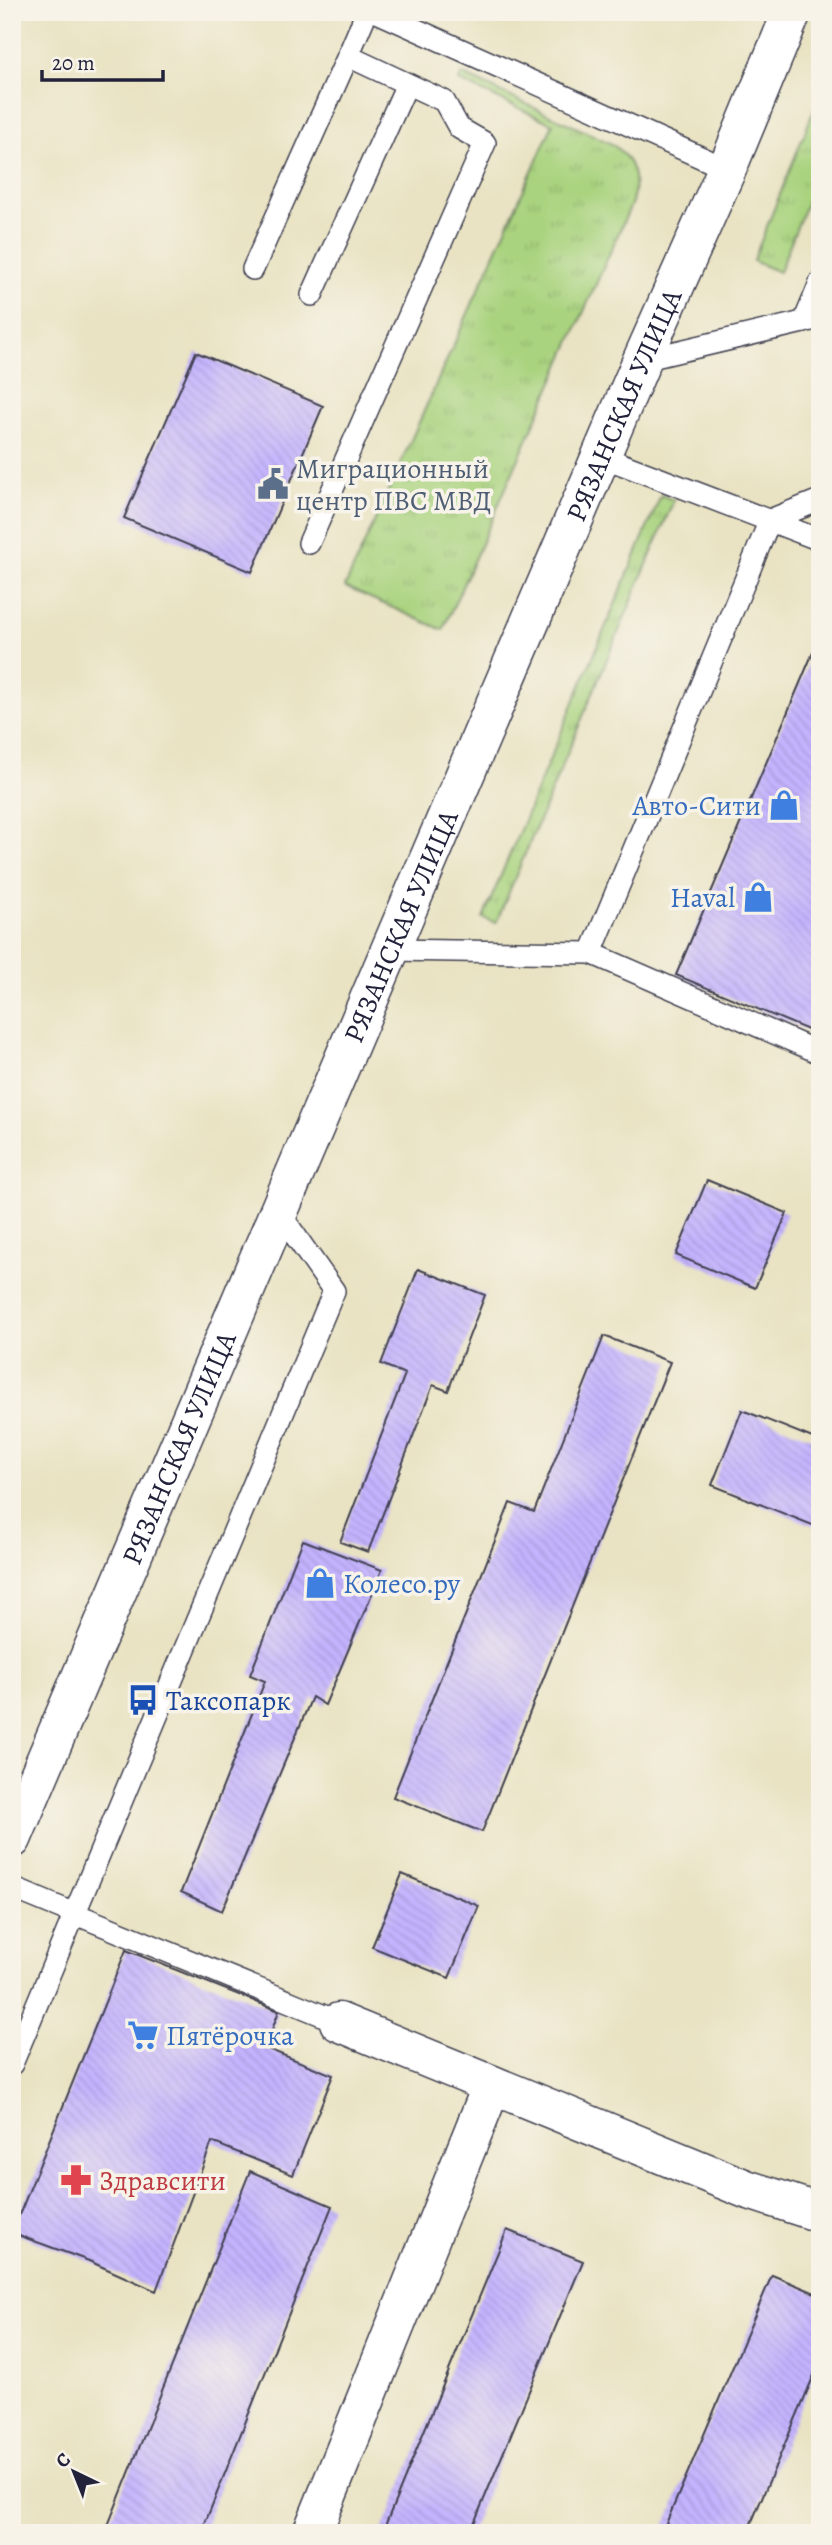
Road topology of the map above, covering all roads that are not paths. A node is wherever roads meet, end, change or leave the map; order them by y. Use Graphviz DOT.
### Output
graph roads {
  1 [pos="369,12"];
  2 [pos="377,12"];
  3 [pos="792,12"];
  4 [pos="348,56"];
  5 [pos="407,84"];
  6 [pos="727,169"];
  7 [pos="253,269"];
  8 [pos="820,283"];
  9 [pos="312,295"];
  10 [pos="812,320"];
  11 [pos="642,360"];
  12 [pos="603,457"];
  13 [pos="820,500"];
  14 [pos="770,520"];
  15 [pos="820,540"];
  16 [pos="309,543"];
  17 [pos="390,950"];
  18 [pos="591,953"];
  19 [pos="820,1053"];
  20 [pos="278,1211"];
  21 [pos="12,1839"];
  22 [pos="12,1888"];
  23 [pos="76,1914"];
  24 [pos="339,2022"];
  25 [pos="12,2064"];
  26 [pos="492,2085"];
  27 [pos="820,2213"];
  28 [pos="312,2533"];
  1 -- 4 [label="lane"];
  2 -- 6 [label="lane"];
  3 -- 6 [label="main road, РЯЗАНСКАЯ УЛИЦА"];
  4 -- 5 [label="lane"];
  4 -- 7 [label="lane"];
  5 -- 9 [label="lane"];
  5 -- 16 [label="lane"];
  6 -- 11 [label="main road, РЯЗАНСКАЯ УЛИЦА"];
  8 -- 10 [label="lane"];
  10 -- 11 [label="lane"];
  11 -- 12 [label="main road, РЯЗАНСКАЯ УЛИЦА"];
  12 -- 14 [label="lane"];
  12 -- 17 [label="main road, РЯЗАНСКАЯ УЛИЦА"];
  13 -- 14 [label="lane"];
  14 -- 15 [label="lane"];
  14 -- 18 [label="lane"];
  17 -- 18 [label="lane"];
  17 -- 20 [label="main road, РЯЗАНСКАЯ УЛИЦА"];
  18 -- 19 [label="lane"];
  20 -- 21 [label="main road, РЯЗАНСКАЯ УЛИЦА"];
  20 -- 23 [label="lane"];
  22 -- 23 [label="lane"];
  23 -- 24 [label="lane"];
  23 -- 25 [label="lane"];
  24 -- 26 [label="main road"];
  26 -- 27 [label="main road"];
  26 -- 28 [label="main road"];
}
